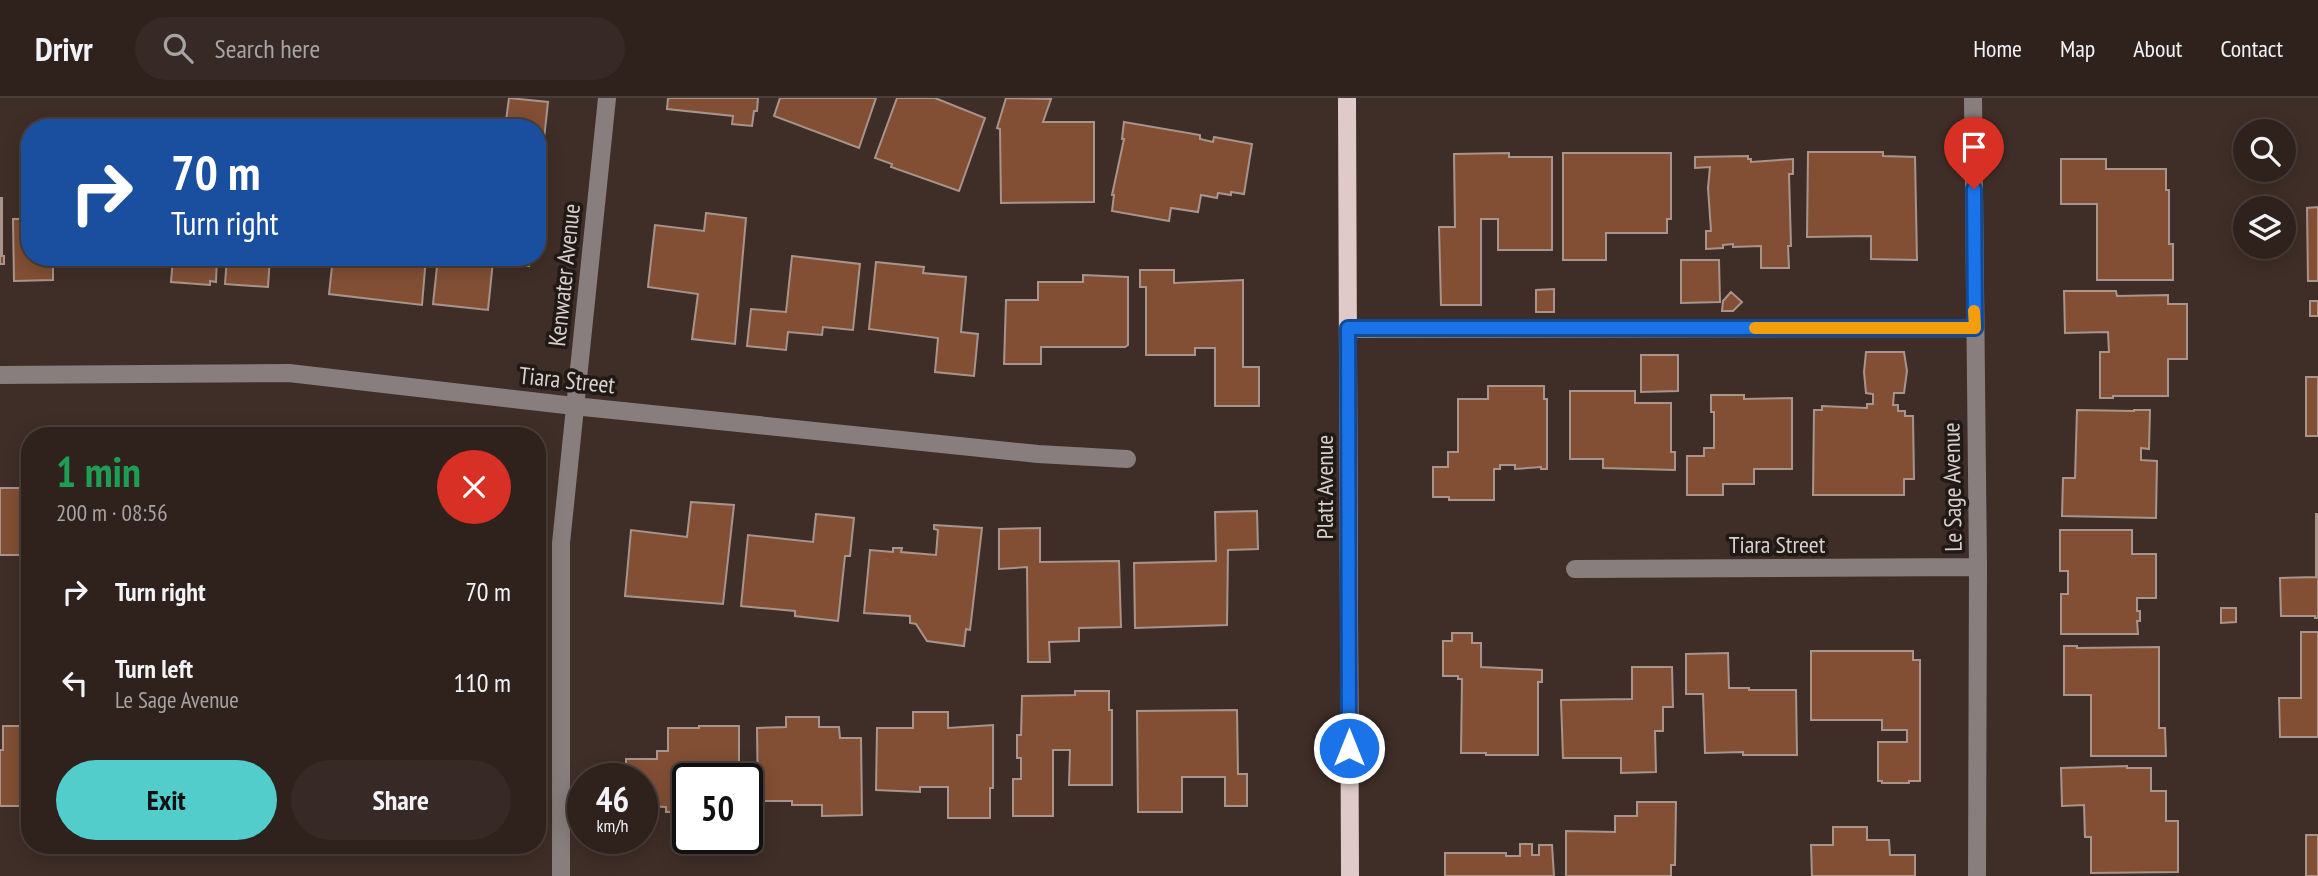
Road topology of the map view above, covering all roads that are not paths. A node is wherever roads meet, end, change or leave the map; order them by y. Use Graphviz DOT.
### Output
graph roads {
  1 [pos="607,98"];
  2 [pos="1347,98"];
  3 [pos="1973,98"];
  4 [pos="1348,328"];
  5 [pos="1975,328"];
  6 [pos="0,375"];
  7 [pos="574,406"];
  8 [pos="1127,459"];
  9 [pos="1978,567"];
  10 [pos="1576,569"];
  11 [pos="561,876"];
  12 [pos="1350,876"];
  13 [pos="1977,876"];
  1 -- 7 [label="street, Kenwater Avenue"];
  2 -- 4 [label="main road, Platt Avenue"];
  3 -- 5 [label="street, Le Sage Avenue"];
  4 -- 5 [label="street"];
  4 -- 12 [label="main road, Platt Avenue"];
  5 -- 9 [label="street, Le Sage Avenue"];
  6 -- 7 [label="street, Tiara Street"];
  7 -- 8 [label="street, Tiara Street"];
  7 -- 11 [label="street, Kenwater Avenue"];
  9 -- 10 [label="street, Tiara Street"];
  9 -- 13 [label="street, Le Sage Avenue"];
}
